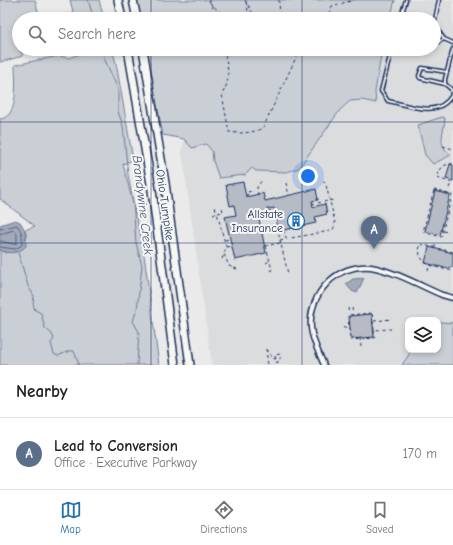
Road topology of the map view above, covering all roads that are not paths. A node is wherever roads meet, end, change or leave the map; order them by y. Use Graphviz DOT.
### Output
graph roads {
  1 [pos="118,0"];
  2 [pos="133,0"];
  3 [pos="406,0"];
  4 [pos="439,0"];
  5 [pos="121,12"];
  6 [pos="136,12"];
  7 [pos="402,12"];
  8 [pos="437,12"];
  9 [pos="441,35"];
  10 [pos="444,39"];
  11 [pos="441,40"];
  12 [pos="453,43"];
  13 [pos="453,48"];
  14 [pos="129,56"];
  15 [pos="144,56"];
  16 [pos="390,56"];
  17 [pos="447,72"];
  18 [pos="445,84"];
  19 [pos="453,298"];
  20 [pos="175,365"];
  21 [pos="190,365"];
  22 [pos="324,365"];
  1 -- 5 [label="highway"];
  2 -- 6 [label="highway"];
  3 -- 7 [label="lane"];
  4 -- 8 [label="lane"];
  9 -- 10 [label="lane"];
  10 -- 11 [label="lane"];
  10 -- 12 [label="lane"];
  13 -- 17 [label="lane"];
  14 -- 20 [label="highway, Ohio Turnpike"];
  15 -- 21 [label="highway, Ohio Turnpike"];
  16 -- 18 [label="lane"];
  17 -- 18 [label="lane"];
  17 -- 18 [label="lane"];
  19 -- 22 [label="street"];
}
